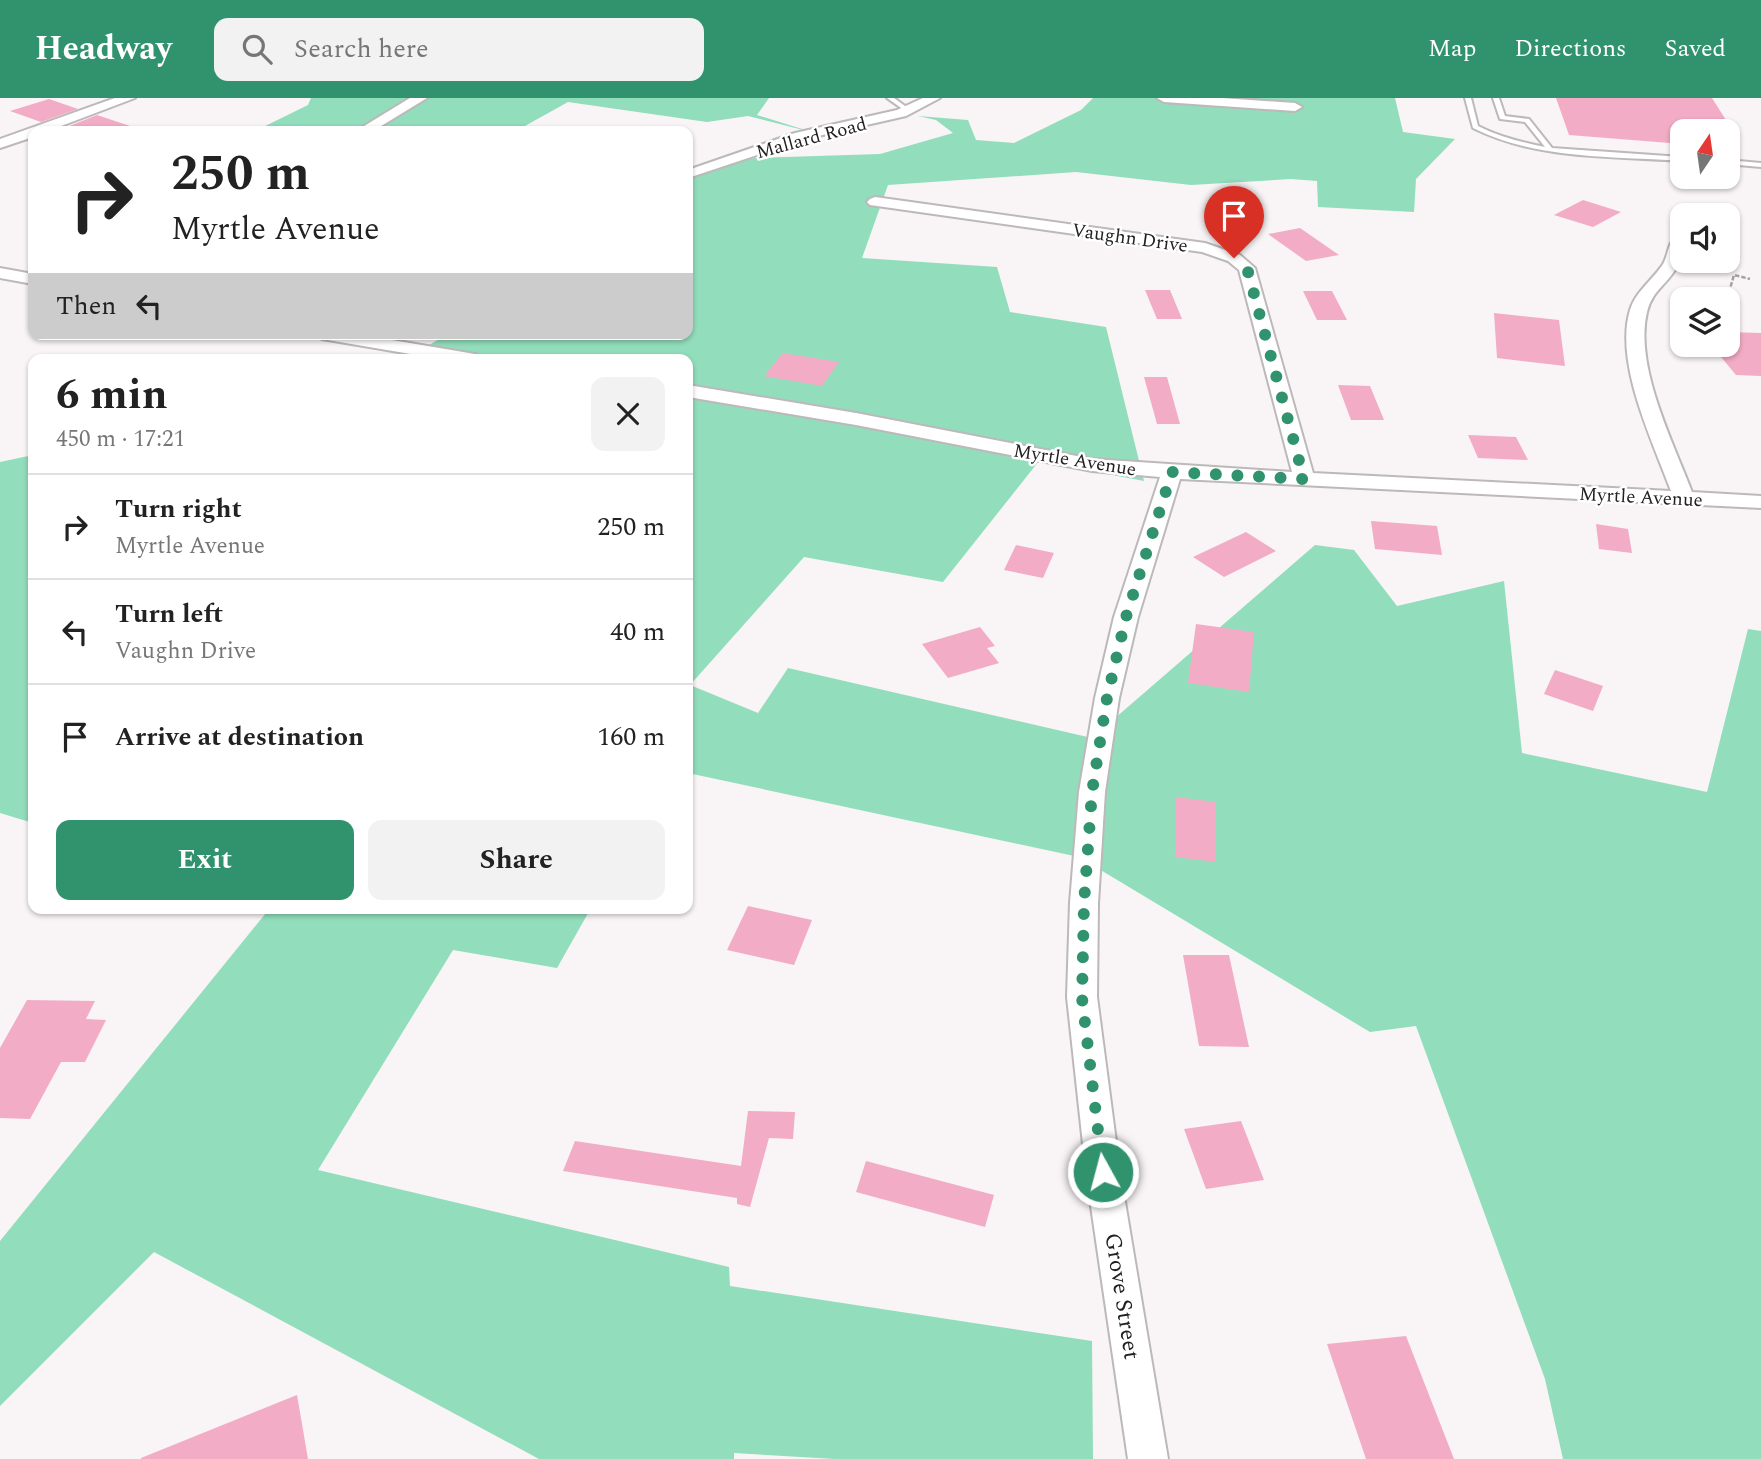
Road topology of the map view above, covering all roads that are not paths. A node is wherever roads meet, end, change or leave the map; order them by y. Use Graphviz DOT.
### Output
graph roads {
  1 [pos="128,98"];
  2 [pos="420,98"];
  3 [pos="890,98"];
  4 [pos="933,98"];
  5 [pos="1164,98"];
  6 [pos="1468,98"];
  7 [pos="1496,98"];
  8 [pos="1295,107"];
  9 [pos="909,111"];
  10 [pos="51,126"];
  11 [pos="372,126"];
  12 [pos="28,134"];
  13 [pos="0,144"];
  14 [pos="1550,149"];
  15 [pos="1670,158"];
  16 [pos="1740,163"];
  17 [pos="1761,164"];
  18 [pos="693,173"];
  19 [pos="875,202"];
  20 [pos="1670,266"];
  21 [pos="17,276"];
  22 [pos="0,286"];
  23 [pos="359,340"];
  24 [pos="444,354"];
  25 [pos="693,392"];
  26 [pos="1172,472"];
  27 [pos="1304,479"];
  28 [pos="1684,498"];
  29 [pos="1761,502"];
  30 [pos="1148,1459"];
  1 -- 10 [label="street"];
  2 -- 11 [label="street"];
  3 -- 9 [label="lane"];
  4 -- 9 [label="street, Mallard Road"];
  5 -- 8 [label="street"];
  6 -- 14 [label="lane"];
  7 -- 14 [label="lane"];
  9 -- 18 [label="street, Mallard Road"];
  12 -- 13 [label="street"];
  14 -- 15 [label="lane"];
  16 -- 17 [label="lane"];
  19 -- 27 [label="street, Vaughn Drive"];
  20 -- 28 [label="street"];
  21 -- 22 [label="street"];
  23 -- 24 [label="street"];
  25 -- 26 [label="street, Myrtle Avenue"];
  26 -- 27 [label="street, Myrtle Avenue"];
  26 -- 30 [label="street, Grove Street"];
  27 -- 28 [label="street, Myrtle Avenue"];
  28 -- 29 [label="street, Myrtle Avenue"];
}
